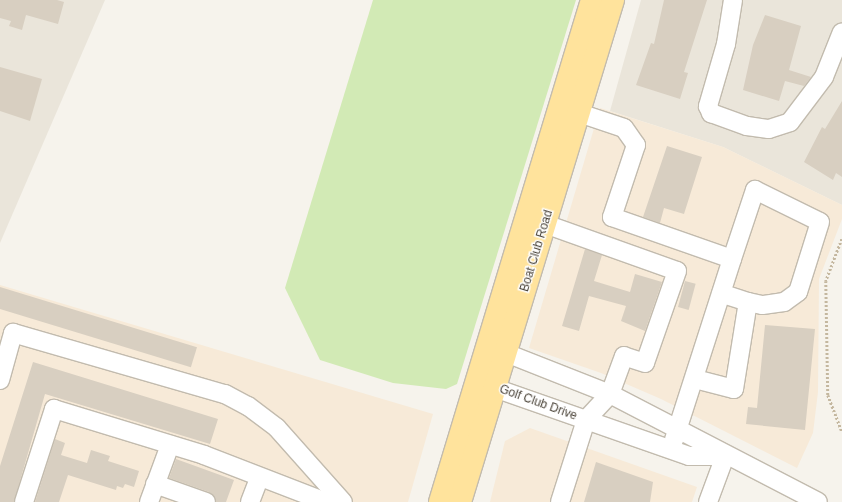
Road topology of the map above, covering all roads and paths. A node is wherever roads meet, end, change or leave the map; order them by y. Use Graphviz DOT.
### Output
graph roads {
  1 [pos="592,0"];
  2 [pos="613,0"];
  3 [pos="733,0"];
  4 [pos="842,32"];
  5 [pos="579,114"];
  6 [pos="612,217"];
  7 [pos="545,224"];
  8 [pos="842,239"];
  9 [pos="603,245"];
  10 [pos="732,259"];
  11 [pos="721,293"];
  12 [pos="748,302"];
  13 [pos="506,354"];
  14 [pos="483,363"];
  15 [pos="695,379"];
  16 [pos="0,380"];
  17 [pos="495,388"];
  18 [pos="610,394"];
  19 [pos="586,420"];
  20 [pos="678,429"];
  21 [pos="842,431"];
  22 [pos="170,445"];
  23 [pos="670,450"];
  24 [pos="725,456"];
  25 [pos="259,478"];
  26 [pos="155,484"];
  27 [pos="24,502"];
  28 [pos="149,502"];
  29 [pos="206,502"];
  30 [pos="250,502"];
  31 [pos="326,502"];
  32 [pos="343,502"];
  33 [pos="440,502"];
  34 [pos="460,502"];
  35 [pos="560,502"];
  36 [pos="708,502"];
  37 [pos="818,502"];
  1 -- 14 [label="main road, Boat Club Road"];
  2 -- 5 [label="main road, Boat Club Road"];
  3 -- 4 [label="street"];
  5 -- 6 [label="street"];
  5 -- 7 [label="main road, Boat Club Road"];
  6 -- 9 [label="street"];
  6 -- 10 [label="street"];
  7 -- 9 [label="street"];
  7 -- 13 [label="main road, Boat Club Road"];
  8 -- 21 [label="path"];
  9 -- 18 [label="street"];
  10 -- 11 [label="street"];
  10 -- 12 [label="street"];
  11 -- 12 [label="street"];
  11 -- 15 [label="street"];
  12 -- 15 [label="street"];
  13 -- 14 [label="street"];
  13 -- 17 [label="main road, Boat Club Road"];
  13 -- 18 [label="street, Golf Club Drive"];
  14 -- 17 [label="street, Golf Club Drive"];
  14 -- 33 [label="main road, Boat Club Road"];
  15 -- 20 [label="street"];
  16 -- 32 [label="street"];
  17 -- 19 [label="street, Golf Club Drive"];
  17 -- 34 [label="main road, Boat Club Road"];
  18 -- 19 [label="street"];
  18 -- 20 [label="street, Golf Club Drive"];
  19 -- 23 [label="street, Golf Club Drive"];
  19 -- 35 [label="street"];
  20 -- 23 [label="street"];
  20 -- 24 [label="street, Golf Club Drive"];
  22 -- 25 [label="street"];
  22 -- 26 [label="street"];
  22 -- 27 [label="street"];
  23 -- 24 [label="street, Golf Club Drive"];
  24 -- 36 [label="street"];
  24 -- 37 [label="street, Golf Club Drive"];
  25 -- 30 [label="street"];
  25 -- 31 [label="street"];
  26 -- 28 [label="street"];
  26 -- 29 [label="street"];
}
